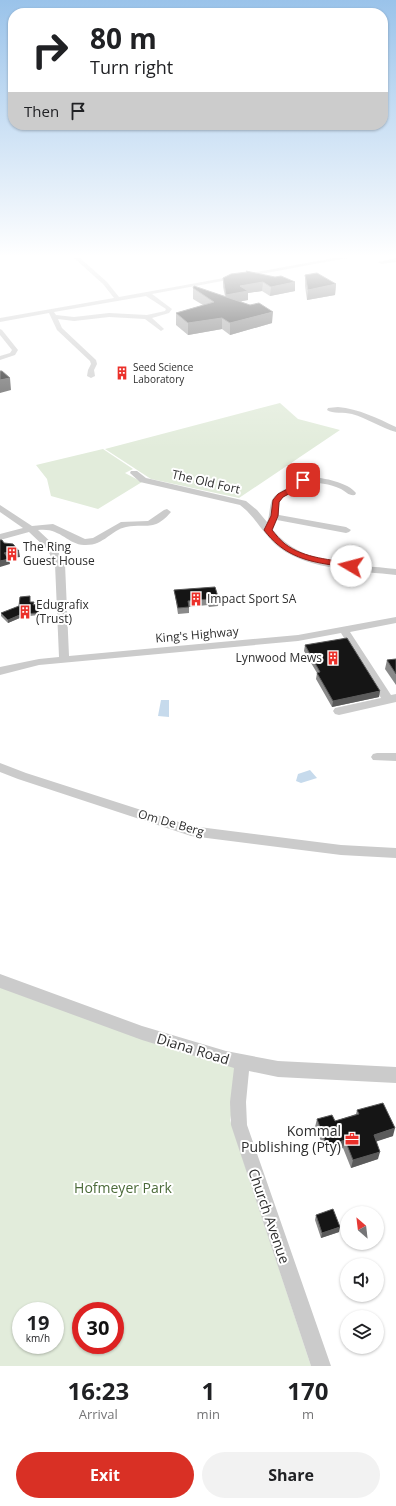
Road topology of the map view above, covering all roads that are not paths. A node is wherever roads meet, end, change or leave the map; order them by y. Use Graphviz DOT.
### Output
graph roads {
  1 [pos="57,322"];
  2 [pos="153,322"];
  3 [pos="161,329"];
  4 [pos="0,331"];
  5 [pos="0,358"];
  6 [pos="90,376"];
  7 [pos="331,410"];
  8 [pos="396,430"];
  9 [pos="134,473"];
  10 [pos="352,493"];
  11 [pos="0,508"];
  12 [pos="167,512"];
  13 [pos="274,516"];
  14 [pos="29,529"];
  15 [pos="268,530"];
  16 [pos="346,530"];
  17 [pos="0,537"];
  18 [pos="396,572"];
  19 [pos="396,620"];
  20 [pos="344,630"];
  21 [pos="64,660"];
  22 [pos="0,671"];
  23 [pos="392,699"];
  24 [pos="339,711"];
  25 [pos="377,757"];
  26 [pos="396,757"];
  27 [pos="0,767"];
  28 [pos="396,853"];
  29 [pos="0,981"];
  30 [pos="242,1062"];
  31 [pos="396,1075"];
  32 [pos="321,1366"];
  1 -- 6 [label="street"];
  2 -- 3 [label="street"];
  4 -- 5 [label="street"];
  7 -- 8 [label="street"];
  9 -- 15 [label="street, The Old Fort"];
  10 -- 13 [label="street"];
  11 -- 14 [label="street"];
  12 -- 14 [label="street"];
  13 -- 15 [label="street"];
  13 -- 16 [label="street"];
  14 -- 17 [label="street"];
  14 -- 21 [label="street"];
  15 -- 18 [label="street, The Old Fort"];
  19 -- 20 [label="street, King's Highway"];
  20 -- 21 [label="street, King's Highway"];
  20 -- 23 [label="street"];
  21 -- 22 [label="street, King's Highway"];
  23 -- 24 [label="street"];
  25 -- 26 [label="street"];
  27 -- 28 [label="street, Om De Berg"];
  29 -- 30 [label="street, Diana Road"];
  30 -- 31 [label="street, Diana Road"];
  30 -- 32 [label="street, Church Avenue"];
}
